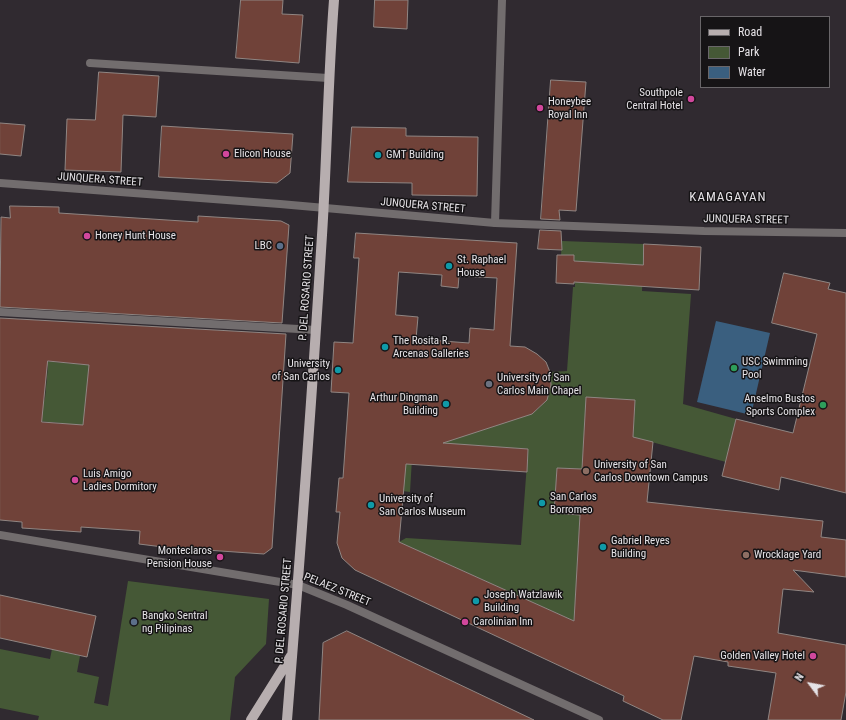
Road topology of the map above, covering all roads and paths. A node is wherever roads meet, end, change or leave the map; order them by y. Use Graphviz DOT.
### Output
graph roads {
  1 [pos="334,0"];
  2 [pos="502,0"];
  3 [pos="90,63"];
  4 [pos="328,78"];
  5 [pos="0,183"];
  6 [pos="324,208"];
  7 [pos="495,223"];
  8 [pos="846,233"];
  9 [pos="0,312"];
  10 [pos="316,330"];
  11 [pos="0,535"];
  12 [pos="298,585"];
  13 [pos="293,654"];
  14 [pos="251,720"];
  15 [pos="288,720"];
  16 [pos="599,720"];
  1 -- 4 [label="main road, P. DEL ROSARIO STREET"];
  2 -- 7 [label="street"];
  3 -- 4 [label="street"];
  4 -- 6 [label="main road, P. DEL ROSARIO STREET"];
  5 -- 6 [label="street, JUNQUERA STREET"];
  6 -- 7 [label="street, JUNQUERA STREET"];
  6 -- 10 [label="main road, P. DEL ROSARIO STREET"];
  7 -- 8 [label="street, JUNQUERA STREET"];
  9 -- 10 [label="street"];
  10 -- 12 [label="main road, P. DEL ROSARIO STREET"];
  11 -- 12 [label="street, PELAEZ STREET"];
  12 -- 13 [label="main road, P. DEL ROSARIO STREET"];
  12 -- 16 [label="street, PELAEZ STREET"];
  13 -- 14 [label="main road"];
  13 -- 15 [label="main road, P. DEL ROSARIO STREET"];
}
